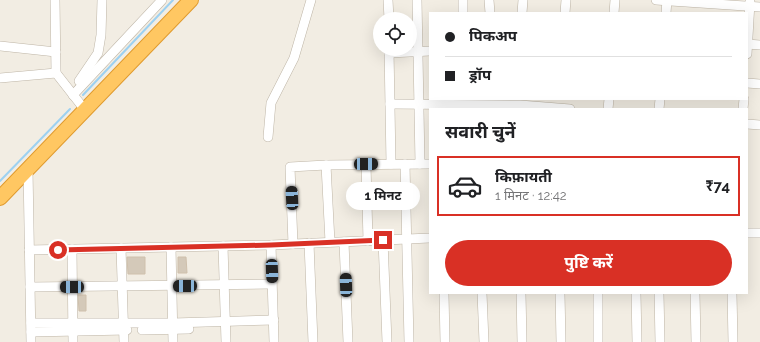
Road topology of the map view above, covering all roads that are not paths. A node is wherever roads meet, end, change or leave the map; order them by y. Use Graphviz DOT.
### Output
graph roads {
  1 [pos="55,0"];
  2 [pos="102,0"];
  3 [pos="192,0"];
  4 [pos="311,0"];
  5 [pos="388,0"];
  6 [pos="417,0"];
  7 [pos="463,0"];
  8 [pos="489,0"];
  9 [pos="523,0"];
  10 [pos="566,0"];
  11 [pos="615,0"];
  12 [pos="656,0"];
  13 [pos="667,0"];
  14 [pos="157,2"];
  15 [pos="750,3"];
  16 [pos="760,7"];
  17 [pos="389,12"];
  18 [pos="463,12"];
  19 [pos="490,12"];
  20 [pos="522,12"];
  21 [pos="565,12"];
  22 [pos="614,12"];
  23 [pos="666,12"];
  24 [pos="748,30"];
  25 [pos="748,44"];
  26 [pos="760,45"];
  27 [pos="0,46"];
  28 [pos="429,51"];
  29 [pos="56,52"];
  30 [pos="418,52"];
  31 [pos="389,56"];
  32 [pos="56,73"];
  33 [pos="0,78"];
  34 [pos="748,83"];
  35 [pos="760,84"];
  36 [pos="72,93"];
  37 [pos="390,104"];
  38 [pos="465,104"];
  39 [pos="491,104"];
  40 [pos="520,104"];
  41 [pos="419,105"];
  42 [pos="558,105"];
  43 [pos="85,110"];
  44 [pos="748,124"];
  45 [pos="760,125"];
  46 [pos="268,137"];
  47 [pos="366,164"];
  48 [pos="391,164"];
  49 [pos="405,164"];
  50 [pos="420,164"];
  51 [pos="429,164"];
  52 [pos="326,165"];
  53 [pos="28,169"];
  54 [pos="0,198"];
  55 [pos="748,233"];
  56 [pos="760,233"];
  57 [pos="429,238"];
  58 [pos="407,239"];
  59 [pos="383,240"];
  60 [pos="368,241"];
  61 [pos="330,242"];
  62 [pos="344,242"];
  63 [pos="309,243"];
  64 [pos="294,244"];
  65 [pos="271,245"];
  66 [pos="223,246"];
  67 [pos="172,247"];
  68 [pos="121,248"];
  69 [pos="72,249"];
  70 [pos="29,250"];
  71 [pos="272,284"];
  72 [pos="224,285"];
  73 [pos="122,286"];
  74 [pos="172,286"];
  75 [pos="72,287"];
  76 [pos="30,288"];
  77 [pos="444,294"];
  78 [pos="482,294"];
  79 [pos="521,294"];
  80 [pos="560,294"];
  81 [pos="598,294"];
  82 [pos="636,294"];
  83 [pos="659,294"];
  84 [pos="695,294"];
  85 [pos="732,294"];
  86 [pos="274,320"];
  87 [pos="225,325"];
  88 [pos="31,327"];
  89 [pos="72,327"];
  90 [pos="124,327"];
  91 [pos="173,327"];
  92 [pos="31,342"];
  93 [pos="73,342"];
  94 [pos="124,342"];
  95 [pos="173,342"];
  96 [pos="226,342"];
  97 [pos="274,342"];
  98 [pos="313,342"];
  99 [pos="348,342"];
  100 [pos="387,342"];
  101 [pos="409,342"];
  102 [pos="445,342"];
  103 [pos="484,342"];
  104 [pos="522,342"];
  105 [pos="561,342"];
  106 [pos="598,342"];
  107 [pos="637,342"];
  108 [pos="660,342"];
  109 [pos="696,342"];
  110 [pos="733,342"];
  1 -- 29 [label="street"];
  2 -- 36 [label="street"];
  3 -- 43 [label="highway"];
  4 -- 46 [label="street"];
  5 -- 17 [label="street"];
  6 -- 30 [label="street"];
  7 -- 18 [label="street"];
  8 -- 19 [label="street"];
  9 -- 20 [label="street"];
  10 -- 21 [label="street"];
  11 -- 22 [label="street"];
  12 -- 13 [label="street"];
  13 -- 15 [label="street"];
  13 -- 23 [label="street"];
  14 -- 36 [label="street"];
  15 -- 16 [label="street"];
  15 -- 24 [label="street"];
  25 -- 26 [label="street"];
  27 -- 29 [label="street"];
  28 -- 30 [label="street"];
  29 -- 32 [label="street"];
  30 -- 41 [label="street"];
  31 -- 37 [label="street"];
  32 -- 33 [label="street"];
  32 -- 36 [label="street"];
  34 -- 35 [label="street"];
  36 -- 43 [label="street"];
  37 -- 41 [label="street"];
  37 -- 48 [label="street"];
  38 -- 39 [label="street"];
  38 -- 41 [label="street"];
  39 -- 40 [label="street"];
  40 -- 42 [label="street"];
  41 -- 50 [label="street"];
  43 -- 53 [label="highway"];
  44 -- 45 [label="street"];
  47 -- 48 [label="street"];
  47 -- 52 [label="street"];
  47 -- 60 [label="street"];
  48 -- 49 [label="street"];
  49 -- 50 [label="street"];
  49 -- 58 [label="street"];
  50 -- 51 [label="street"];
  52 -- 61 [label="street"];
  52 -- 64 [label="street"];
  53 -- 54 [label="highway"];
  53 -- 70 [label="street"];
  55 -- 56 [label="street"];
  57 -- 58 [label="street"];
  58 -- 59 [label="street"];
  58 -- 101 [label="street"];
  59 -- 60 [label="street"];
  59 -- 100 [label="street"];
  60 -- 62 [label="street"];
  61 -- 62 [label="street"];
  61 -- 63 [label="street"];
  62 -- 99 [label="street"];
  63 -- 64 [label="street"];
  63 -- 98 [label="street"];
  64 -- 65 [label="street"];
  65 -- 66 [label="street"];
  65 -- 71 [label="street"];
  66 -- 67 [label="street"];
  66 -- 72 [label="street"];
  67 -- 68 [label="street"];
  67 -- 74 [label="street"];
  68 -- 69 [label="street"];
  68 -- 73 [label="street"];
  69 -- 70 [label="street"];
  69 -- 75 [label="street"];
  70 -- 76 [label="street"];
  71 -- 72 [label="street"];
  71 -- 86 [label="street"];
  72 -- 74 [label="street"];
  72 -- 87 [label="street"];
  73 -- 74 [label="street"];
  73 -- 75 [label="street"];
  73 -- 90 [label="street"];
  74 -- 91 [label="street"];
  75 -- 76 [label="street"];
  75 -- 89 [label="street"];
  76 -- 88 [label="street"];
  77 -- 102 [label="street"];
  78 -- 103 [label="street"];
  79 -- 104 [label="street"];
  80 -- 105 [label="street"];
  81 -- 106 [label="street"];
  82 -- 107 [label="street"];
  83 -- 108 [label="street"];
  84 -- 109 [label="street"];
  85 -- 110 [label="street"];
  86 -- 87 [label="street"];
  86 -- 97 [label="street"];
  87 -- 91 [label="street"];
  87 -- 96 [label="street"];
  88 -- 89 [label="street"];
  88 -- 92 [label="street"];
  89 -- 90 [label="street"];
  89 -- 93 [label="street"];
  90 -- 91 [label="street"];
  90 -- 94 [label="street"];
  91 -- 95 [label="street"];
}
